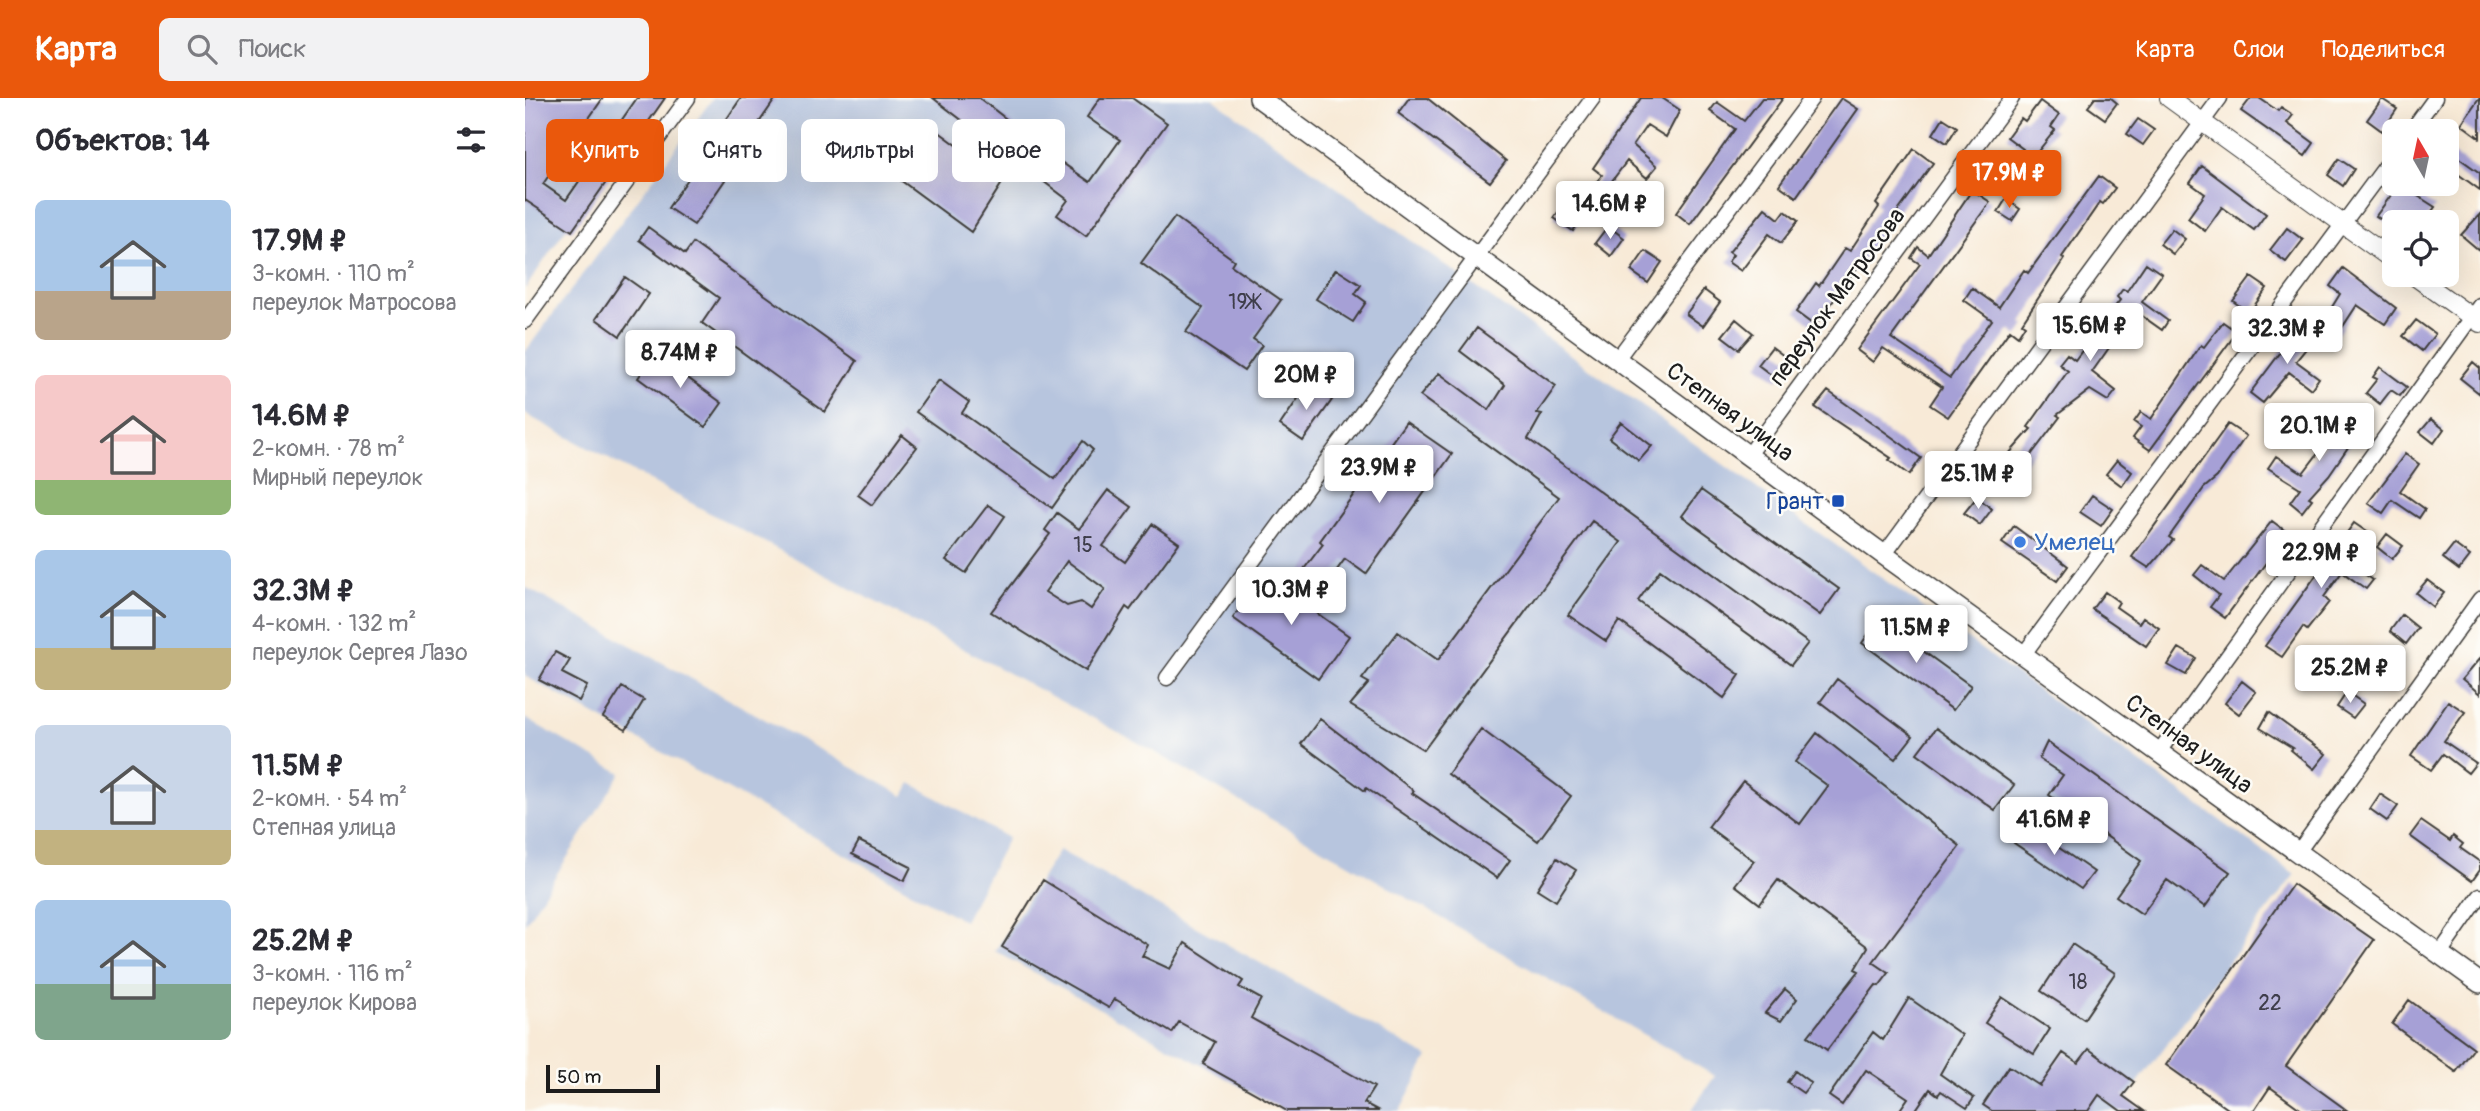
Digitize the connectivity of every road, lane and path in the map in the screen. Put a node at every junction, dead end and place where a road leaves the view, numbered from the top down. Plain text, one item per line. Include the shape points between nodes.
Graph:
1 (688, 98) edge
2 (1259, 98) edge
3 (1593, 98) edge
4 (1812, 98) edge
5 (2012, 98) edge
6 (2169, 98) edge
7 (2220, 98) edge
8 (2435, 98) edge
9 (2420, 119) edge
10 (2202, 122) junction
11 (2382, 171) edge
12 (2343, 224) junction
13 (2382, 252) edge
14 (1477, 257) junction
15 (2432, 287) edge
16 (2477, 315) edge
17 (525, 321) edge
18 (1617, 359) junction
19 (1748, 456) junction
20 (1884, 555) junction
21 (2480, 600) edge
22 (2023, 655) junction
23 (1167, 678) dead end
24 (2158, 752) junction
25 (2298, 852) junction
26 (2480, 896) edge
27 (2440, 953) junction
28 (2480, 983) edge

1 - 17 street
2 - 14 main road, Степная улица
3 - 14 street
4 - 18 street
5 - 19 street, переулок Матросова
6 - 10 street
7 - 10 street
8 - 9 street
10 - 12 street
10 - 20 street
11 - 12 street
12 - 13 street
12 - 22 street
14 - 18 main road, Степная улица
14 - 23 street
15 - 16 street
16 - 24 street
18 - 19 main road, Степная улица
19 - 20 main road, Степная улица
20 - 22 main road, Степная улица
21 - 25 street
22 - 24 main road, Степная улица
24 - 25 main road, Степная улица
25 - 27 main road, Степная улица
26 - 27 street
27 - 28 main road, Степная улица

